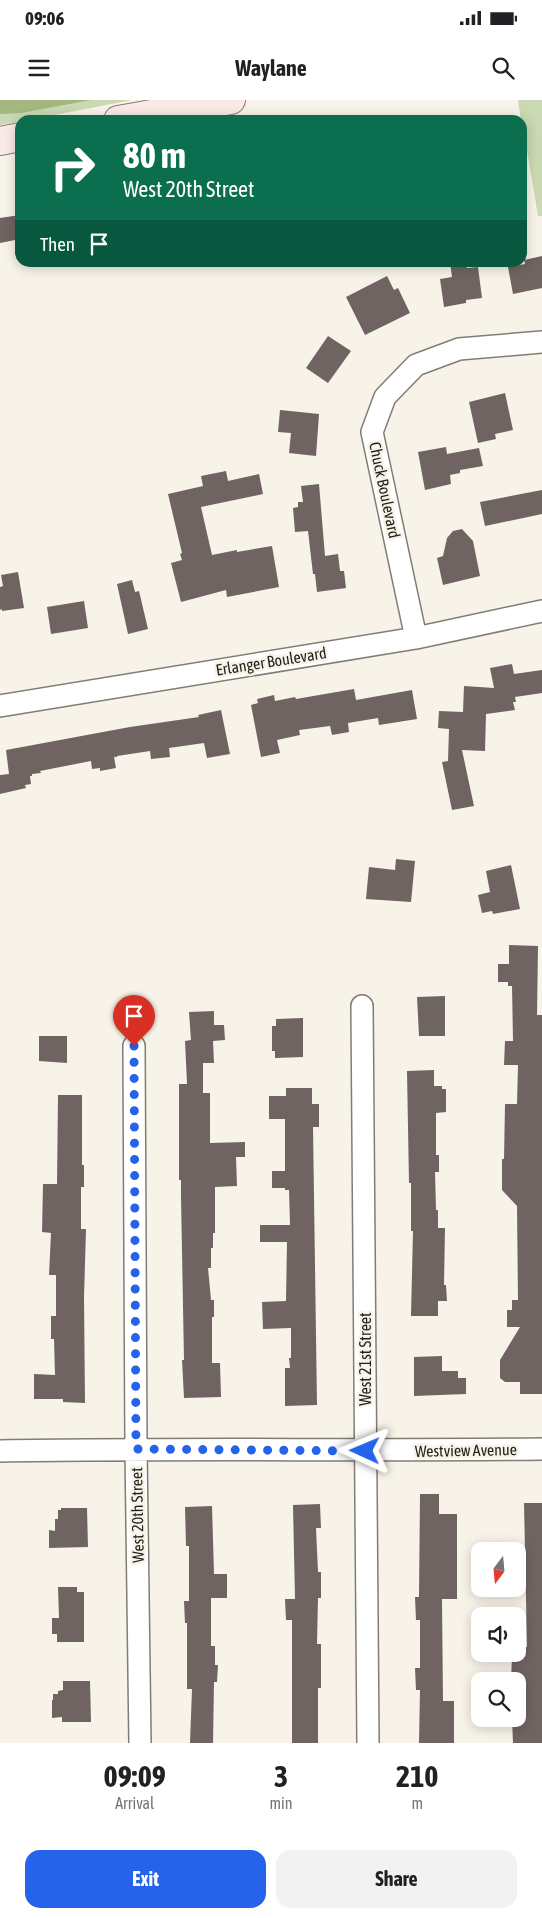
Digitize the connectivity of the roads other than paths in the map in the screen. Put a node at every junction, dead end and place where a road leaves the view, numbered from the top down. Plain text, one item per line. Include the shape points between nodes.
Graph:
1 (231, 100) edge
2 (146, 115) edge
3 (15, 138) edge
4 (0, 141) edge
5 (542, 342) edge
6 (542, 611) edge
7 (416, 638) junction
8 (0, 706) edge
9 (362, 1006) dead end
10 (134, 1046) dead end
11 (136, 1449) junction
12 (542, 1449) edge
13 (0, 1451) edge
14 (365, 1451) junction
15 (140, 1743) edge
16 (368, 1743) edge

1 - 2 street
3 - 4 street
5 - 7 street, Chuck Boulevard via 450,352 416,365 385,397 372,432
6 - 7 street, Erlanger Boulevard
7 - 8 street, Erlanger Boulevard
9 - 14 street, West 21st Street
10 - 11 street, West 20th Street
11 - 13 street, Westview Avenue
11 - 14 street, Westview Avenue
11 - 15 street, West 20th Street
12 - 14 street, Westview Avenue
14 - 16 street, West 21st Street

